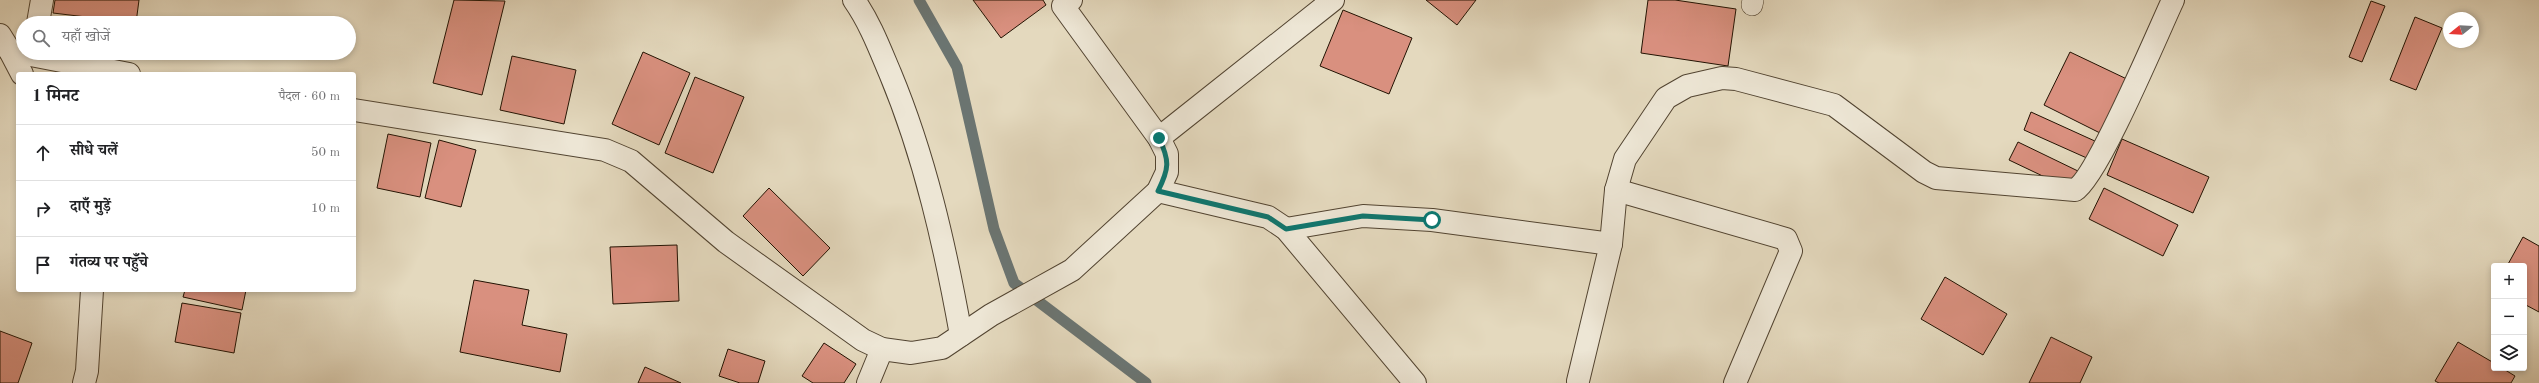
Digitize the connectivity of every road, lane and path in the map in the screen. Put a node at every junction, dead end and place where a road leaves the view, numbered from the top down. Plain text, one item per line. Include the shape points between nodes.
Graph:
1 (42, 0) edge
2 (854, 0) edge
3 (1333, 0) edge
4 (2173, 0) edge
5 (1065, 2) edge
6 (39, 16) edge
7 (5, 43) edge
8 (16, 47) edge
9 (62, 60) edge
10 (21, 72) edge
11 (119, 72) edge
12 (356, 110) edge
13 (1159, 138) junction
14 (1616, 190) junction
15 (1158, 191) junction
16 (1286, 229) junction
17 (1611, 244) junction
18 (92, 292) edge
19 (960, 335) junction
20 (882, 350) junction
21 (1580, 382) edge
22 (84, 383) edge
23 (868, 383) edge
24 (1414, 383) edge
25 (1736, 383) edge

1 - 6 street
2 - 19 street via 868,21 917,144 947,259
3 - 13 street
4 - 14 street via 2099,158 2084,184 2075,190 1936,178 1924,172 1834,105 1736,79 1722,78 1687,86 1666,98 1625,160
5 - 13 street
7 - 8 street
7 - 10 street
9 - 11 street
12 - 20 street via 605,150 621,156 726,242 863,340
13 - 15 street via 1167,154 1167,172
14 - 17 street
14 - 25 street via 1786,239 1789,243 1791,251
15 - 16 street via 1268,217
15 - 19 street via 1072,270
16 - 17 street via 1363,216 1432,220
16 - 24 street
17 - 21 street
18 - 22 street
19 - 20 street via 942,348 927,352
20 - 23 street

